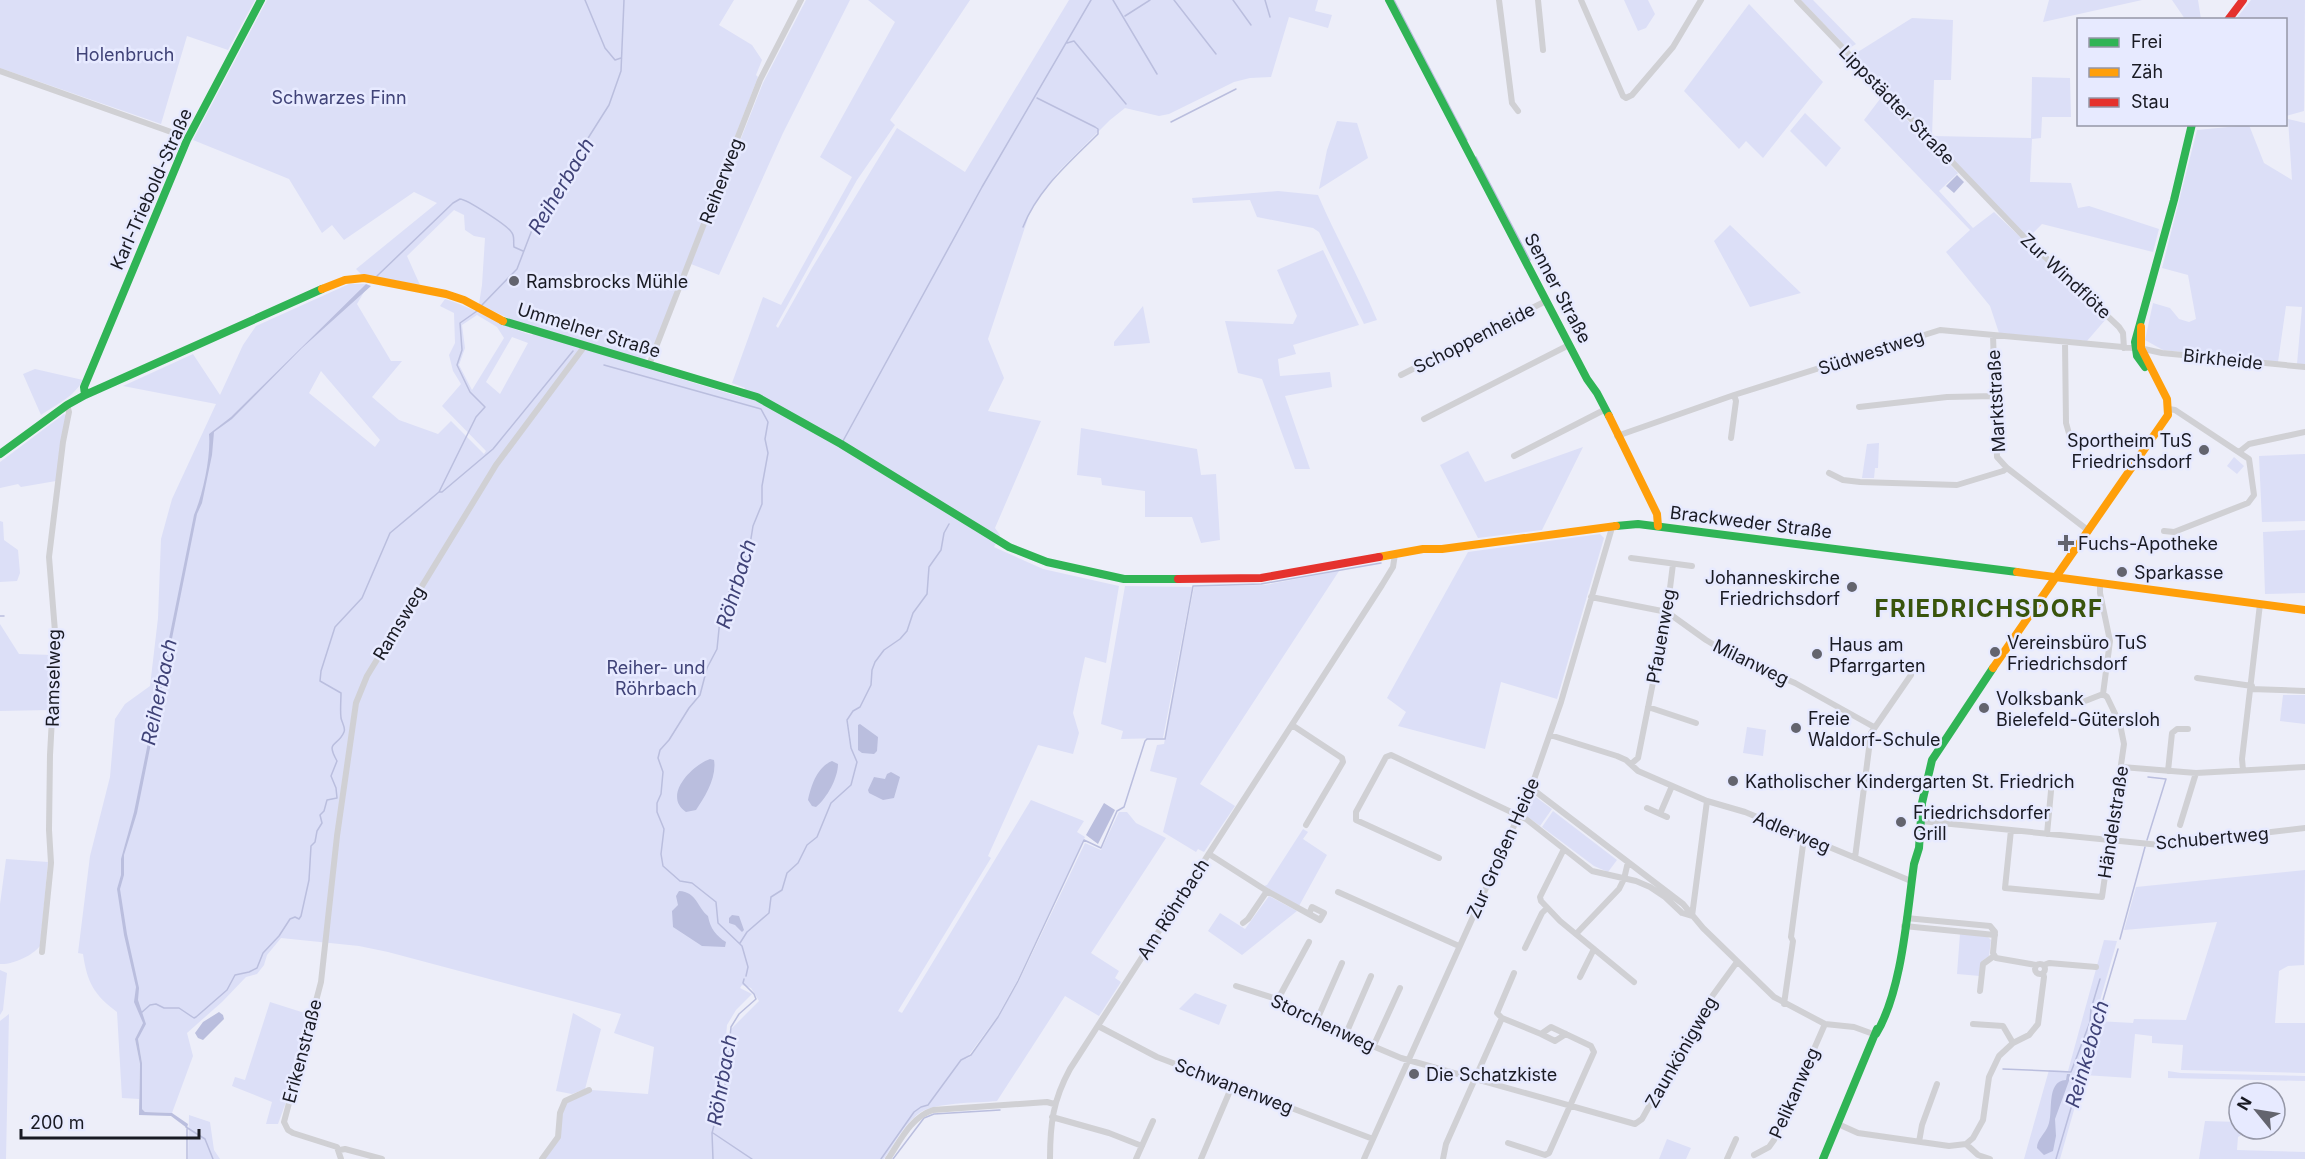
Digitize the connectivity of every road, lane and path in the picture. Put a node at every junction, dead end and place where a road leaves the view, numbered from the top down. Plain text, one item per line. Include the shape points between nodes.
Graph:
1 (261, 0) edge
2 (801, 0) edge
3 (1389, 0) edge
4 (1498, 0) edge
5 (1538, 0) edge
6 (1581, 0) edge
7 (1701, 0) edge
8 (1797, 0) edge
9 (2243, 0) edge
10 (2230, 18) edge
11 (1543, 50) dead end
12 (0, 71) edge
13 (1518, 111) dead end
14 (2192, 126) edge
15 (188, 138) junction
16 (1997, 210) joint
17 (1546, 301) junction
18 (1993, 335) junction
19 (2065, 342) junction
20 (1569, 345) junction
21 (584, 347) junction
22 (2124, 348) junction
23 (2138, 348) junction
24 (649, 365) junction
25 (2305, 367) edge
26 (1401, 375) dead end
27 (1734, 395) junction
28 (85, 396) junction
29 (1995, 396) junction
30 (67, 405) junction
31 (1859, 407) dead end
32 (1603, 409) junction
33 (2169, 409) junction
34 (1424, 419) dead end
35 (2305, 432) edge
36 (1617, 436) junction
37 (2070, 437) dead end
38 (1731, 438) dead end
39 (2239, 452) junction
40 (0, 454) edge
41 (1514, 456) dead end
42 (2007, 468) junction
43 (1829, 473) dead end
44 (1610, 526) junction
45 (1658, 526) junction
46 (2089, 531) junction
47 (2164, 531) dead end
48 (997, 540) joint
49 (1399, 554) junction
50 (1631, 558) dead end
51 (1673, 564) junction
52 (1692, 566) dead end
53 (2056, 578) junction
54 (2100, 583) junction
55 (1591, 597) junction
56 (2259, 603) junction
57 (2305, 610) edge
58 (1667, 612) junction
59 (1911, 675) dead end
60 (2197, 678) dead end
61 (2252, 687) junction
62 (2305, 691) edge
63 (2103, 694) junction
64 (2080, 703) dead end
65 (1648, 707) junction
66 (1696, 723) dead end
67 (1292, 724) junction
68 (1874, 727) junction
69 (2188, 729) dead end
70 (1550, 735) junction
71 (1631, 764) junction
72 (2122, 767) junction
73 (2305, 767) edge
74 (2243, 770) junction
75 (2168, 771) junction
76 (2196, 773) junction
77 (1672, 786) junction
78 (1531, 788) junction
79 (2051, 791) dead end
80 (1707, 801) junction
81 (1647, 808) dead end
82 (1660, 814) junction
83 (1518, 815) junction
84 (1667, 817) dead end
85 (1921, 821) junction
86 (1306, 825) dead end
87 (2180, 825) dead end
88 (2305, 828) edge
89 (2011, 830) junction
90 (2047, 834) junction
91 (1804, 837) junction
92 (2109, 840) junction
93 (1564, 849) junction
94 (1209, 854) junction
95 (1439, 858) dead end
96 (1855, 858) junction
97 (1628, 862) junction
98 (1624, 879) junction
99 (1911, 881) junction
100 (1267, 891) junction
101 (1338, 892) dead end
102 (1547, 908) junction
103 (1309, 914) dead end
104 (1692, 916) junction
105 (1905, 922) junction
106 (1243, 923) dead end
107 (1576, 934) junction
108 (326, 942) joint
109 (1309, 942) dead end
110 (1460, 946) junction
111 (1525, 948) dead end
112 (1594, 949) junction
113 (42, 952) dead end
114 (1994, 956) junction
115 (1737, 962) junction
116 (1342, 963) dead end
117 (2036, 965) junction
118 (2044, 965) junction
119 (2096, 967) dead end
120 (1514, 973) dead end
121 (2043, 973) junction
122 (1371, 976) dead end
123 (1581, 977) dead end
124 (1634, 982) dead end
125 (1236, 986) dead end
126 (1400, 988) dead end
127 (1980, 991) dead end
128 (1278, 999) junction
129 (1784, 1004) junction
130 (1502, 1017) junction
131 (1317, 1022) junction
132 (1825, 1024) junction
133 (1973, 1024) dead end
134 (1098, 1026) junction
135 (1541, 1034) junction
136 (1566, 1034) junction
137 (1876, 1034) junction
138 (1345, 1036) junction
139 (2013, 1043) junction
140 (1373, 1047) junction
141 (1409, 1060) junction
142 (1474, 1079) junction
143 (1937, 1084) dead end
144 (1232, 1086) junction
145 (589, 1090) dead end
146 (1054, 1104) junction
147 (1570, 1106) junction
148 (1052, 1117) junction
149 (1153, 1120) dead end
150 (1838, 1124) junction
151 (1373, 1139) junction
152 (1736, 1139) dead end
153 (1919, 1142) junction
154 (1508, 1143) dead end
155 (1966, 1144) junction
156 (1142, 1146) junction
157 (340, 1150) junction
158 (1754, 1155) dead end
159 (341, 1159) edge
160 (382, 1159) edge
161 (542, 1159) edge
162 (888, 1159) edge
163 (1050, 1159) edge
164 (1136, 1159) edge
165 (1200, 1159) edge
166 (1364, 1159) edge
167 (1443, 1159) edge
168 (1726, 1159) edge
169 (1823, 1159) edge
170 (1990, 1159) edge

1 - 15 main road, Karl-Triebold-Straße
2 - 24 street, Reiherweg via 760,80
3 - 17 main road, Senner Straße
4 - 13 street via 1512,102
5 - 11 street
6 - 7 street via 1623,96 1628,98 1673,47
8 - 16 street, Lippstädter Straße
9 - 10 main road
12 - 15 street
14 - 23 main road
15 - 28 main road, Karl-Triebold-Straße via 84,387
16 - 22 street, Zur Windflöte via 2119,327
17 - 20 main road, Senner Straße
17 - 26 street, Schoppenheide
18 - 19 street, Südwestweg
18 - 27 street, Südwestweg via 1940,330
18 - 29 street, Marktstraße
19 - 22 street, Südwestweg
19 - 37 street via 2066,423
20 - 32 main road, Senner Straße
20 - 34 street
21 - 24 main road, Ummelner Straße
21 - 28 main road, Ummelner Straße via 510,325 446,294 364,278 328,286
21 - 108 street, Ramsweg via 496,465 360,690 337,836
22 - 23 street, Südwestweg
23 - 25 street, Birkheide
23 - 33 main road via 2165,394
24 - 48 main road, Ummelner Straße via 775,405
27 - 36 street, Südwestweg
27 - 38 street
28 - 30 main road, Ummelner Straße
29 - 31 street
29 - 42 street, Marktstraße via 1997,457
30 - 40 main road, Ummelner Straße
30 - 113 street, Ramselweg via 49,557 56,644 50,766 51,863
32 - 36 main road, Senner Straße
32 - 41 street
33 - 39 street
33 - 46 main road via 2163,424
35 - 39 street via 2249,444
36 - 45 main road, Senner Straße via 1657,514
39 - 47 street via 2251,464 2252,499 2174,531
42 - 43 street via 1957,485 1843,480
42 - 46 street, Marktstraße
44 - 45 main road, Brackweder Straße
44 - 49 main road, Brackweder Straße via 1422,554
44 - 55 street, Zur Großen Heide
45 - 53 main road, Brackweder Straße
46 - 53 main road
48 - 49 main road, Brackweder Straße via 1057,565 1143,579 1261,578
49 - 67 street, Am Röhrbach
50 - 51 street, Pfauenweg
51 - 52 street, Pfauenweg
51 - 58 street, Pfauenweg
53 - 54 main road, Brackweder Straße
53 - 85 main road via 1935,753
54 - 56 main road, Brackweder Straße
54 - 63 street via 2110,641
55 - 58 street, Milanweg
55 - 70 street, Zur Großen Heide
56 - 57 main road, Brackweder Straße
56 - 61 street
58 - 65 street, Pfauenweg
58 - 68 street, Milanweg via 1736,658 1795,683
59 - 68 street
60 - 61 street
61 - 62 street
61 - 74 street
63 - 64 street
63 - 72 street, Händelstraße via 2124,737
65 - 66 street, Pfauenweg
65 - 71 street, Pfauenweg via 1638,758
67 - 86 street via 1343,762
67 - 94 street, Am Röhrbach
68 - 96 street
69 - 75 street via 2172,733
70 - 71 street, Adlerweg
70 - 78 street, Zur Großen Heide
71 - 77 street, Adlerweg
72 - 75 street
72 - 92 street, Händelstraße
73 - 74 street
74 - 76 street
75 - 76 street
76 - 87 street
77 - 80 street, Adlerweg
77 - 82 street
78 - 83 street, Zur Großen Heide
78 - 97 street
79 - 90 street
80 - 91 street, Adlerweg via 1746,812
80 - 104 street
81 - 82 street
82 - 84 street
83 - 93 street
83 - 95 street via 1391,755 1386,757 1356,812 1356,820
83 - 110 street, Zur Großen Heide
85 - 89 street, Schubertweg
85 - 99 main road
88 - 92 street, Schubertweg via 2160,845
89 - 90 street, Schubertweg
89 - 92 street, Händelstraße via 2005,888 2072,895 2102,897
90 - 92 street, Schubertweg
91 - 96 street, Adlerweg
91 - 129 street
93 - 98 street via 1592,871
93 - 102 street via 1540,897
94 - 100 street
94 - 134 street, Am Röhrbach
96 - 99 street, Adlerweg
97 - 98 street
97 - 104 street via 1683,904
98 - 104 street via 1658,891 1682,913
98 - 107 street
99 - 105 main road
100 - 103 street
100 - 106 street
101 - 110 street
102 - 107 street
102 - 111 street
104 - 115 street
105 - 114 street via 1990,926 1995,935
105 - 137 main road via 1894,989
107 - 112 street
108 - 157 street, Erikenstraße via 317,999 284,1122 293,1133
109 - 128 street
110 - 141 street, Zur Großen Heide
112 - 123 street
112 - 124 street
114 - 117 street
114 - 127 street via 1983,964
115 - 129 street
115 - 147 street, Zaunkönigweg via 1713,995 1638,1123
116 - 131 street
117 - 118 street
117 - 121 street via 2036,972
118 - 119 street
118 - 121 street
120 - 130 street via 1497,1011
121 - 139 street via 2038,1024 2029,1035
122 - 138 street
125 - 128 street, Storchenweg
126 - 140 street
128 - 131 street, Storchenweg
129 - 132 street
130 - 135 street
130 - 142 street
131 - 138 street, Storchenweg
132 - 137 street
132 - 158 street, Pelikanweg via 1774,1140
133 - 139 street via 2003,1026
134 - 144 street, Schwanenweg via 1150,1054
134 - 146 street, Am Röhrbach via 1070,1069
135 - 136 street via 1551,1028
135 - 136 street via 1555,1041
136 - 147 street via 1594,1049
137 - 150 main road
138 - 140 street, Storchenweg
139 - 155 street via 2003,1051 1993,1069 1983,1120
140 - 141 street, Storchenweg
141 - 142 street, Zaunkönigweg
141 - 151 street, Zur Großen Heide
142 - 147 street, Zaunkönigweg
142 - 167 street
143 - 153 street
144 - 151 street, Schwanenweg
144 - 165 street
145 - 161 street via 565,1101 558,1137
146 - 148 street, Am Röhrbach
146 - 162 street via 1047,1101 933,1110 921,1114
147 - 154 street via 1549,1154
148 - 156 street
148 - 163 street, Am Röhrbach
149 - 156 street
150 - 153 street via 1858,1133
150 - 169 main road
151 - 166 street, Zur Großen Heide
152 - 168 street
153 - 155 street via 1952,1147
155 - 170 street
156 - 164 street
157 - 159 street
157 - 160 street

